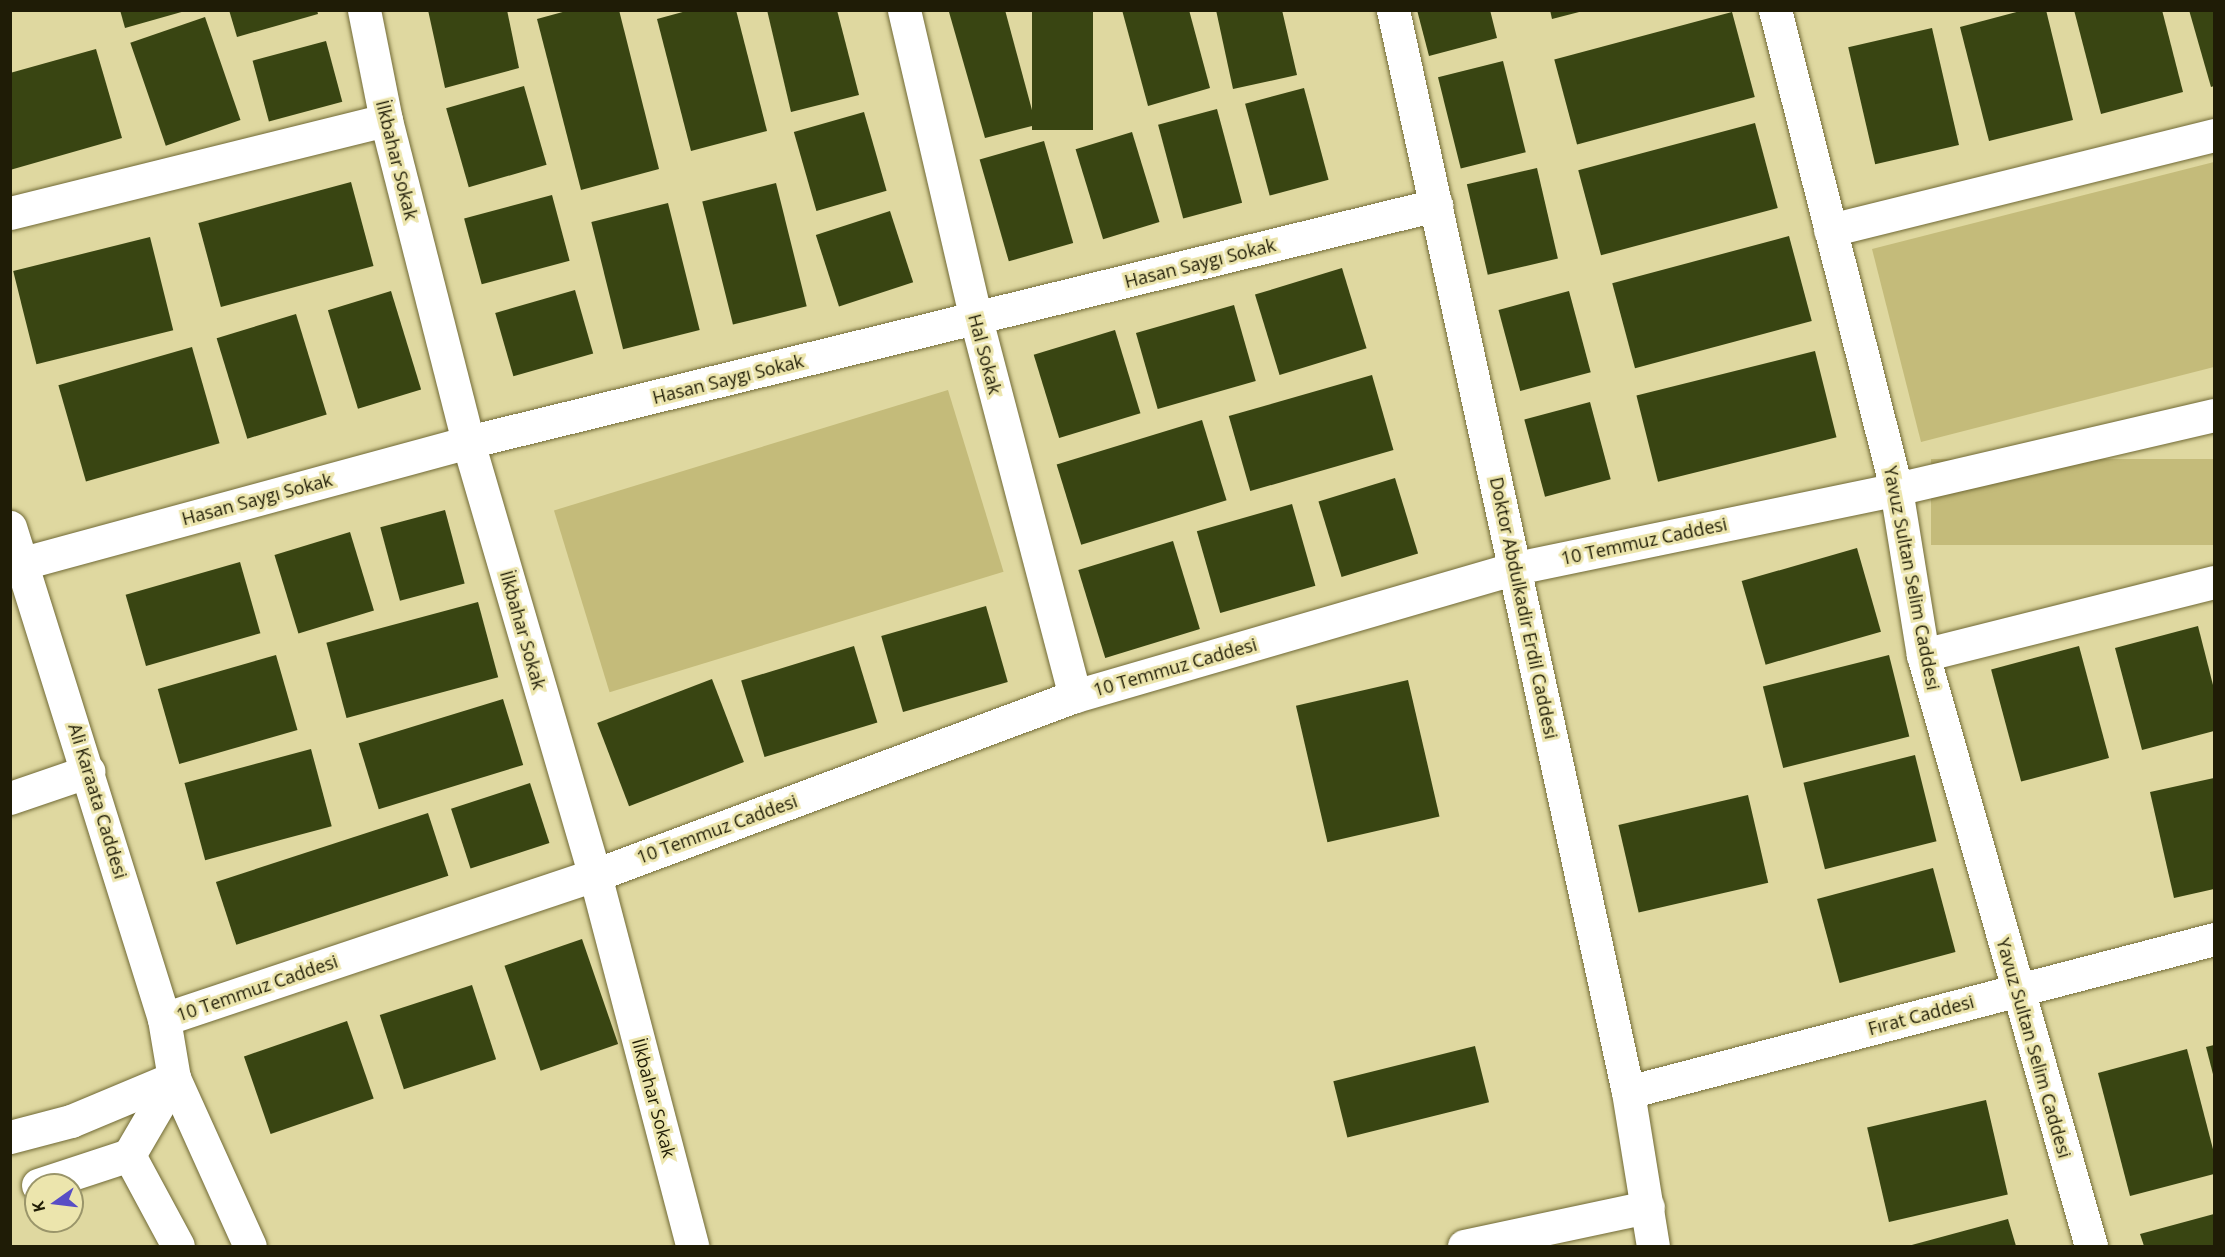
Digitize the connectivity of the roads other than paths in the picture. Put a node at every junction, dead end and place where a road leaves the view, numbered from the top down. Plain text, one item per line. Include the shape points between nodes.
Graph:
1 (364, 10) edge
2 (904, 10) edge
3 (1393, 10) edge
4 (1775, 10) edge
5 (387, 120) junction
6 (2214, 135) edge
7 (1436, 205) junction
8 (10, 213) edge
9 (1830, 230) junction
10 (976, 319) junction
11 (2214, 415) edge
12 (468, 442) junction
13 (1896, 489) junction
14 (10, 527) edge
15 (23, 563) junction
16 (1516, 568) junction
17 (2214, 582) edge
18 (1923, 655) junction
19 (1075, 696) junction
20 (89, 771) junction
21 (10, 798) edge
22 (595, 874) junction
23 (2214, 939) edge
24 (2016, 989) junction
25 (164, 1019) junction
26 (174, 1078) junction
27 (1628, 1092) junction
28 (10, 1137) edge
29 (129, 1155) junction
30 (74, 1173) edge
31 (1648, 1208) junction
32 (178, 1246) edge
33 (250, 1246) edge
34 (692, 1246) edge
35 (1464, 1246) edge
36 (1655, 1246) edge
37 (2091, 1246) edge

1 - 5 street, İlkbahar Sokak
2 - 10 street, Hal Sokak
3 - 7 street, Doktor Abdulkadir Erdil Caddesi
4 - 9 street, Yavuz Sultan Selim Caddesi
5 - 8 street
5 - 12 street, İlkbahar Sokak
6 - 9 street
7 - 10 street, Hasan Saygı Sokak
7 - 16 street, Doktor Abdulkadir Erdil Caddesi
9 - 13 street, Yavuz Sultan Selim Caddesi
10 - 12 street, Hasan Saygı Sokak
10 - 19 street, Hal Sokak
11 - 13 street, 10 Temmuz Caddesi
12 - 15 street, Hasan Saygı Sokak
12 - 22 street, İlkbahar Sokak
13 - 16 street, 10 Temmuz Caddesi
13 - 18 street, Yavuz Sultan Selim Caddesi
14 - 15 street, Ali Karaata Caddesi
15 - 20 street, Ali Karaata Caddesi
16 - 19 street, 10 Temmuz Caddesi
16 - 27 street, Doktor Abdulkadir Erdil Caddesi
17 - 18 street
18 - 24 street, Yavuz Sultan Selim Caddesi
19 - 22 street, 10 Temmuz Caddesi
20 - 21 street
20 - 25 street, Ali Karaata Caddesi
22 - 25 street, 10 Temmuz Caddesi
22 - 34 street, İlkbahar Sokak
23 - 24 street, Fırat Caddesi
24 - 27 street, Fırat Caddesi
24 - 37 street, Yavuz Sultan Selim Caddesi
25 - 26 street, Ali Karaata Caddesi
26 - 28 street via 71,1120
26 - 29 street
26 - 33 street, Ali Karaata Caddesi
27 - 31 street, Doktor Abdulkadir Erdil Caddesi
29 - 30 street
29 - 32 street
31 - 35 street
31 - 36 street, Doktor Abdulkadir Erdil Caddesi

